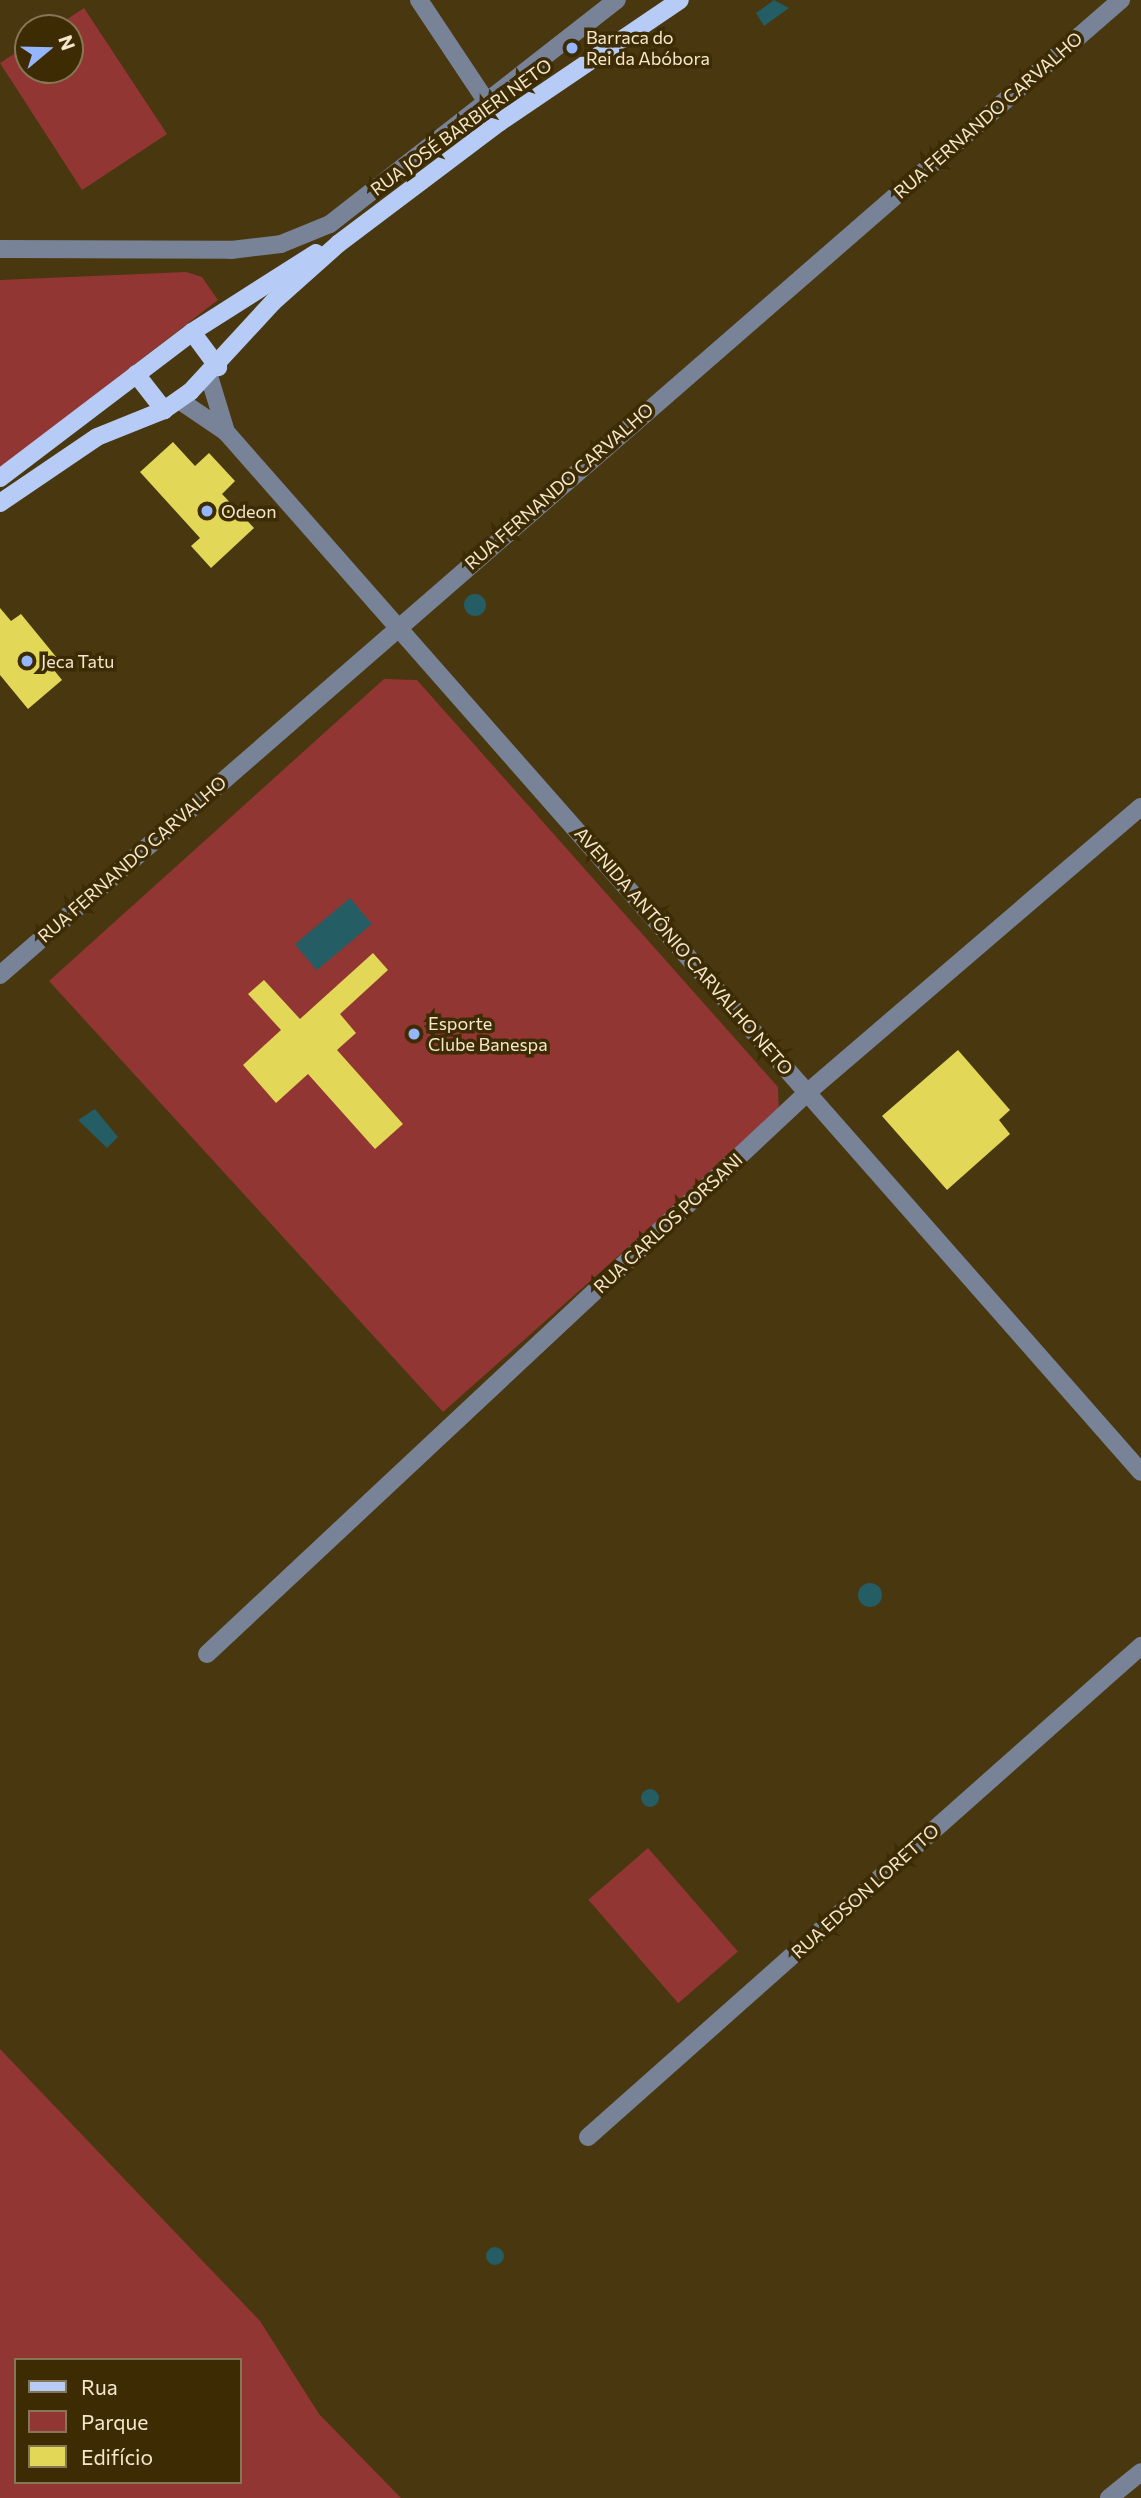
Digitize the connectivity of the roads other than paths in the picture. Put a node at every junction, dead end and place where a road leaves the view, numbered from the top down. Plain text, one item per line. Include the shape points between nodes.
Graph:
1 (419, 0) edge
2 (617, 0) edge
3 (680, 0) edge
4 (1121, 0) edge
5 (484, 101) junction
6 (500, 122) junction
7 (338, 244) junction
8 (0, 249) edge
9 (192, 332) junction
10 (214, 371) junction
11 (136, 374) junction
12 (172, 405) junction
13 (226, 432) junction
14 (0, 478) edge
15 (0, 503) edge
16 (399, 625) junction
17 (1141, 807) edge
18 (0, 975) edge
19 (808, 1092) junction
20 (1141, 1472) edge
21 (1141, 1646) edge
22 (207, 1654) dead end
23 (588, 2137) dead end
24 (1141, 2472) edge
25 (1109, 2498) edge

1 - 5 street
2 - 5 street
3 - 6 main road, RUA JOSÉ BARBIERI NETO
4 - 16 street, RUA FERNANDO CARVALHO
5 - 6 street
5 - 8 street via 395,179 330,224 281,244 231,250
6 - 7 main road, RUA JOSÉ BARBIERI NETO
7 - 9 main road, RUA JOSÉ BARBIERI NETO
7 - 10 main road, RUA JOSÉ BARBIERI NETO via 273,302
9 - 10 main road
9 - 11 main road, RUA JOSÉ BARBIERI NETO
10 - 12 main road, RUA JOSÉ BARBIERI NETO
10 - 13 street
11 - 12 main road
11 - 14 main road
12 - 13 street
12 - 15 main road via 97,436
13 - 16 street, AVENIDA ANTÔNIO CARVALHO NETO
16 - 18 street, RUA FERNANDO CARVALHO
16 - 19 street, AVENIDA ANTÔNIO CARVALHO NETO
17 - 19 street, RUA CARLOS PORSANI
19 - 20 street, AVENIDA ANTÔNIO CARVALHO NETO
19 - 22 street, RUA CARLOS PORSANI
21 - 23 street, RUA EDSON LORETTO
24 - 25 street

